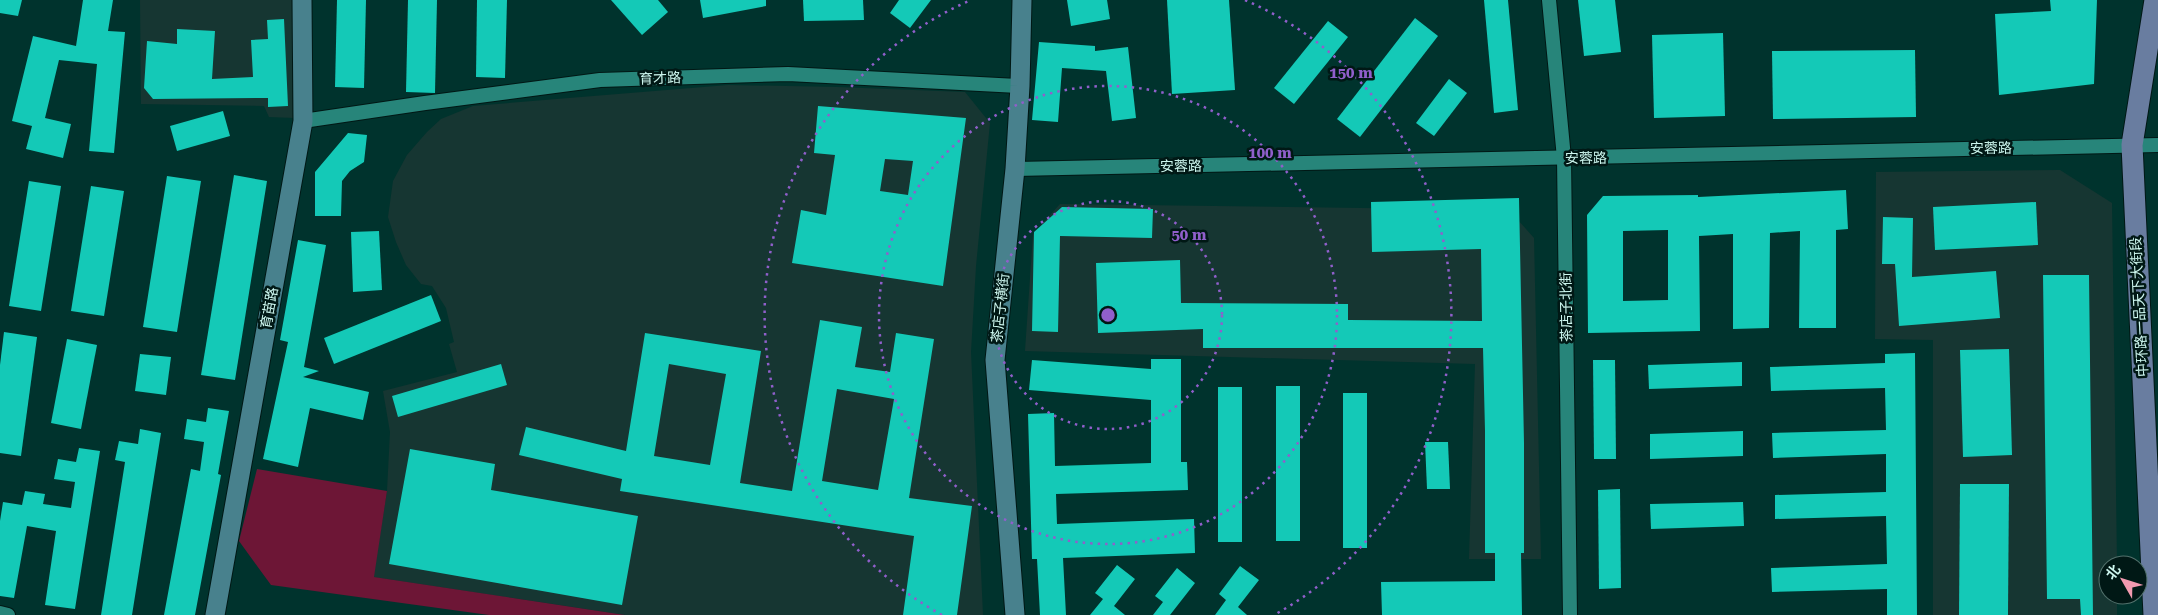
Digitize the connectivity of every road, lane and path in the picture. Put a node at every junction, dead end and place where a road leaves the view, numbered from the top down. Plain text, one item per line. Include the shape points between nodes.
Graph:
1 (302, 0) edge
2 (1022, 0) edge
3 (1549, 0) edge
4 (2155, 0) edge
5 (1020, 86) junction
6 (302, 121) junction
7 (2132, 145) junction
8 (2158, 145) edge
9 (1564, 158) junction
10 (1015, 169) junction
11 (0, 613) edge
12 (8, 615) edge
13 (215, 615) edge
14 (1015, 615) edge
15 (1570, 615) edge
16 (2154, 615) edge

1 - 6 street, 育苗路
2 - 5 street, 茶店子横街
3 - 9 street, 茶店子北街
4 - 7 main road, 中环路一品天下大街段
5 - 6 street, 育才路 via 788,74 600,80
5 - 10 street, 茶店子横街
6 - 13 street, 育苗路
7 - 8 street, 安蓉路
7 - 9 street, 安蓉路
7 - 16 main road, 中环路一品天下大街段
9 - 10 street, 安蓉路
9 - 15 street, 茶店子北街
10 - 14 street, 茶店子横街 via 995,360
11 - 12 street

